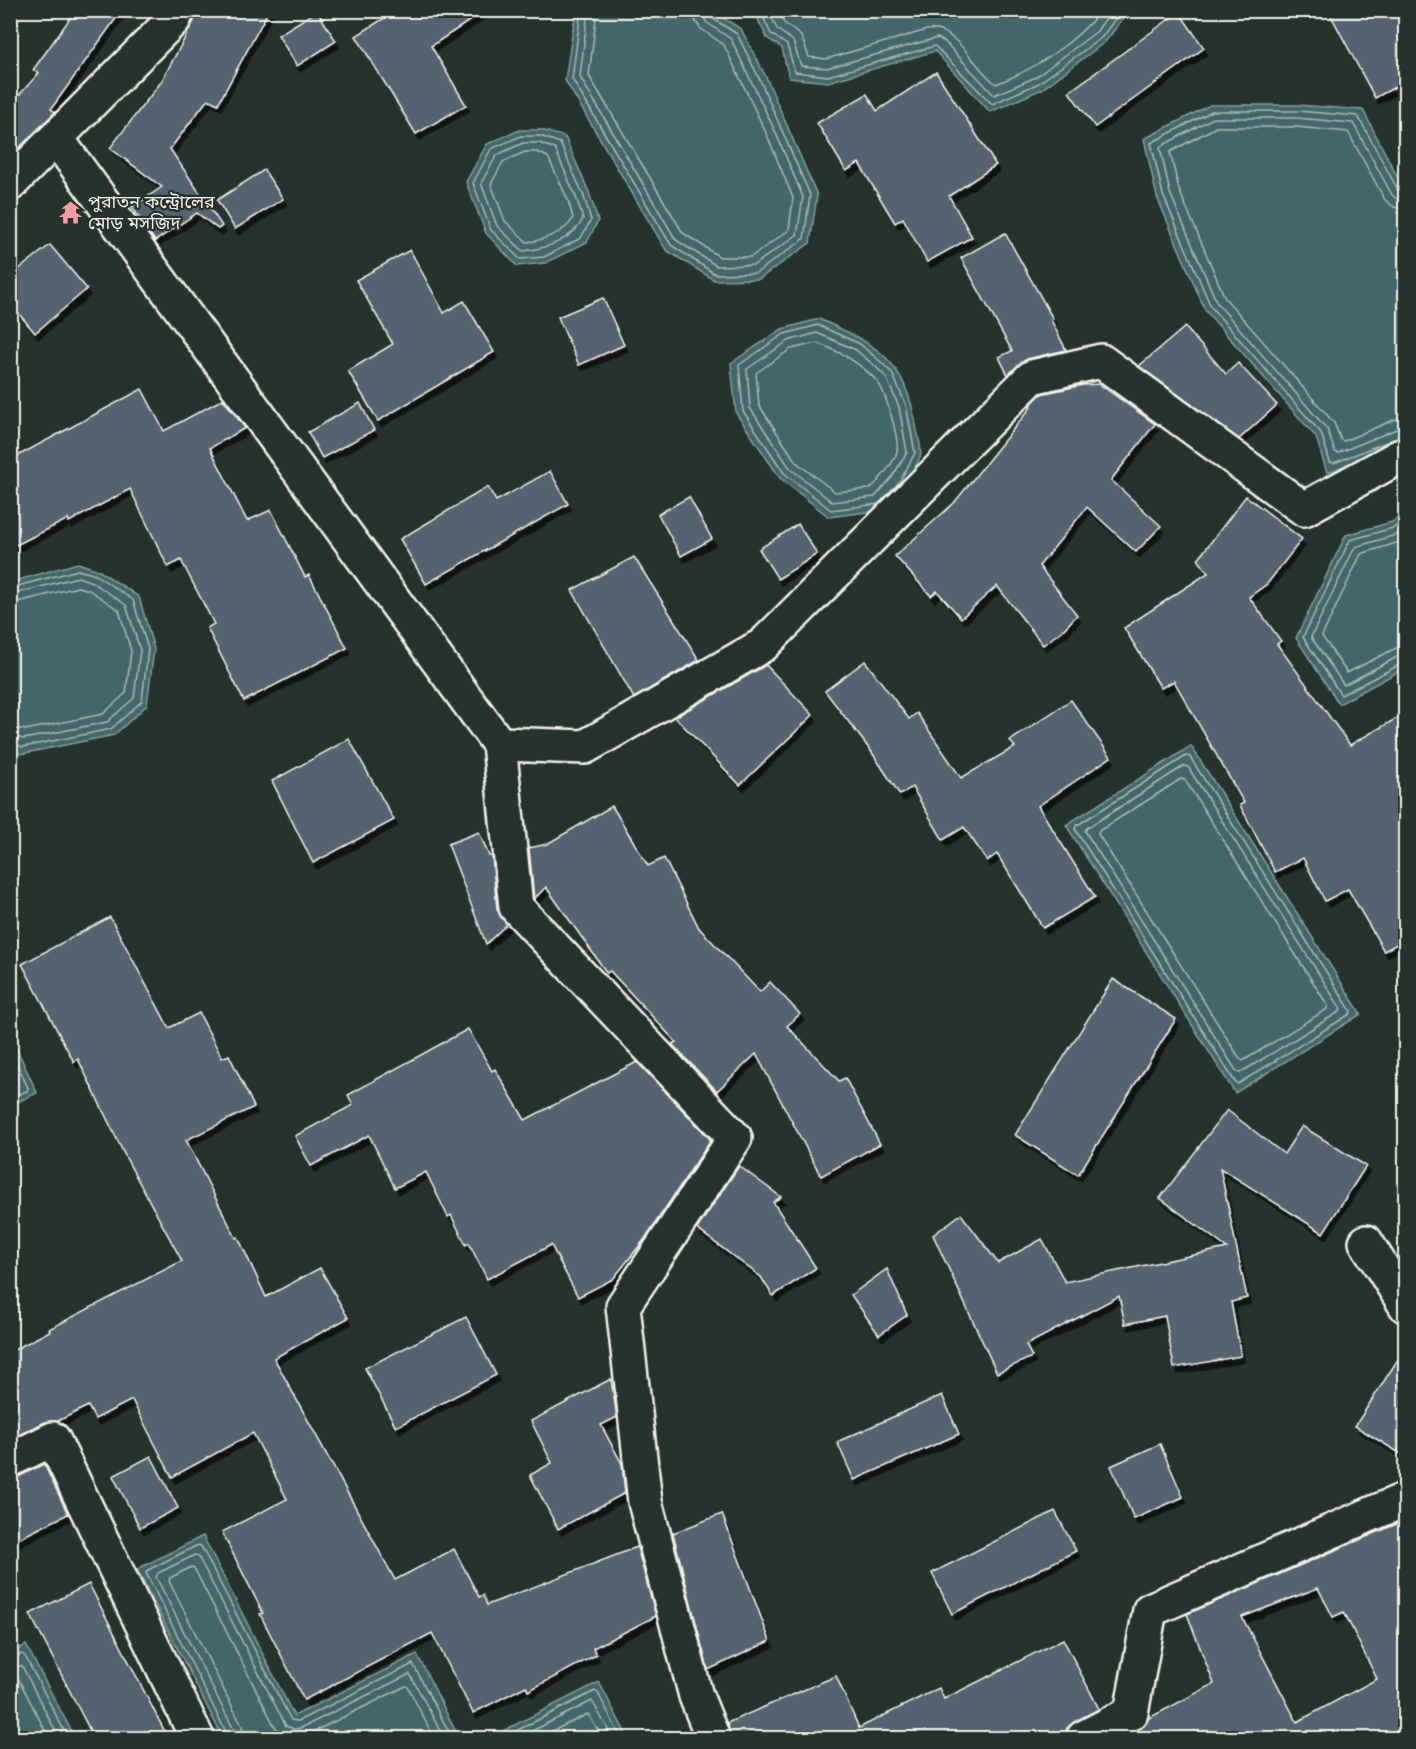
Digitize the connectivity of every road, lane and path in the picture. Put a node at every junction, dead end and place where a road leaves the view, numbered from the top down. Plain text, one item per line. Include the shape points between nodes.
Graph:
1 (178, 10) edge
2 (56, 138) junction
3 (10, 184) edge
4 (1406, 453) edge
5 (499, 744) junction
6 (1366, 1242) dead end
7 (1406, 1306) edge
8 (10, 1460) edge
9 (1406, 1498) edge
10 (197, 1738) edge
11 (713, 1738) edge
12 (1083, 1738) edge

1 - 2 street via 174,19
2 - 3 street
2 - 5 street
4 - 5 street via 1304,509 1101,361 1032,377 763,645 585,747
5 - 11 street via 516,907 735,1138 624,1306 645,1502 696,1696
6 - 7 street
8 - 10 street via 53,1439
9 - 12 street via 1150,1610 1131,1713

